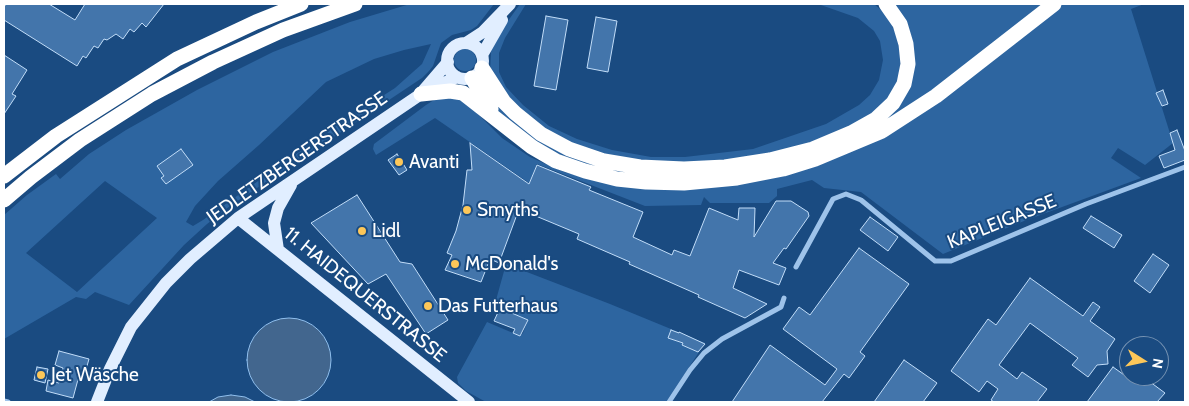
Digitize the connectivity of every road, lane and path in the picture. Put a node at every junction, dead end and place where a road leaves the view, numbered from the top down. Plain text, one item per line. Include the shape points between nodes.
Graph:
1 (301, 4) edge
2 (354, 4) edge
3 (886, 4) edge
4 (1054, 4) edge
5 (466, 43) junction
6 (448, 62) junction
7 (473, 70) junction
8 (421, 94) junction
9 (503, 124) junction
10 (1185, 167) edge
11 (4, 176) edge
12 (294, 180) junction
13 (4, 200) edge
14 (238, 218) junction
15 (278, 250) junction
16 (796, 267) dead end
17 (784, 298) dead end
18 (4, 401) edge
19 (8, 402) edge
20 (97, 402) edge
21 (469, 402) edge
22 (669, 402) edge

1 - 11 highway via 177,60 56,136
2 - 13 highway via 274,34 152,94 80,140
3 - 7 highway via 900,24 908,64 904,84 893,103 876,119 851,133 813,149 770,160 684,169 604,161 569,149 541,134 514,113
4 - 9 highway via 936,96 882,130 815,160 756,175 684,183 608,177 556,160 532,147
5 - 6 main road, JEDLETZBERGERSTRASSE via 455,47 448,56
5 - 7 main road via 476,46
5 - 7 main road via 483,32 510,4
6 - 7 main road via 450,71
6 - 8 main road, JEDLETZBERGERSTRASSE
7 - 8 main road, JEDLETZBERGERSTRASSE
7 - 9 highway via 491,109
8 - 9 highway via 450,90 463,94
8 - 12 main road, JEDLETZBERGERSTRASSE
10 - 16 street, KAPLEIGASSE via 1086,204 951,261 935,260 861,200 846,194 833,199
12 - 14 main road, JEDLETZBERGERSTRASSE
12 - 15 main road via 278,208 274,224
14 - 15 main road, 11. HAIDEQUERSTRASSE
14 - 20 main road, JEDLETZBERGERSTRASSE via 166,283 131,327
15 - 21 main road, 11. HAIDEQUERSTRASSE
17 - 22 street via 781,307 722,339 704,353
18 - 19 street

